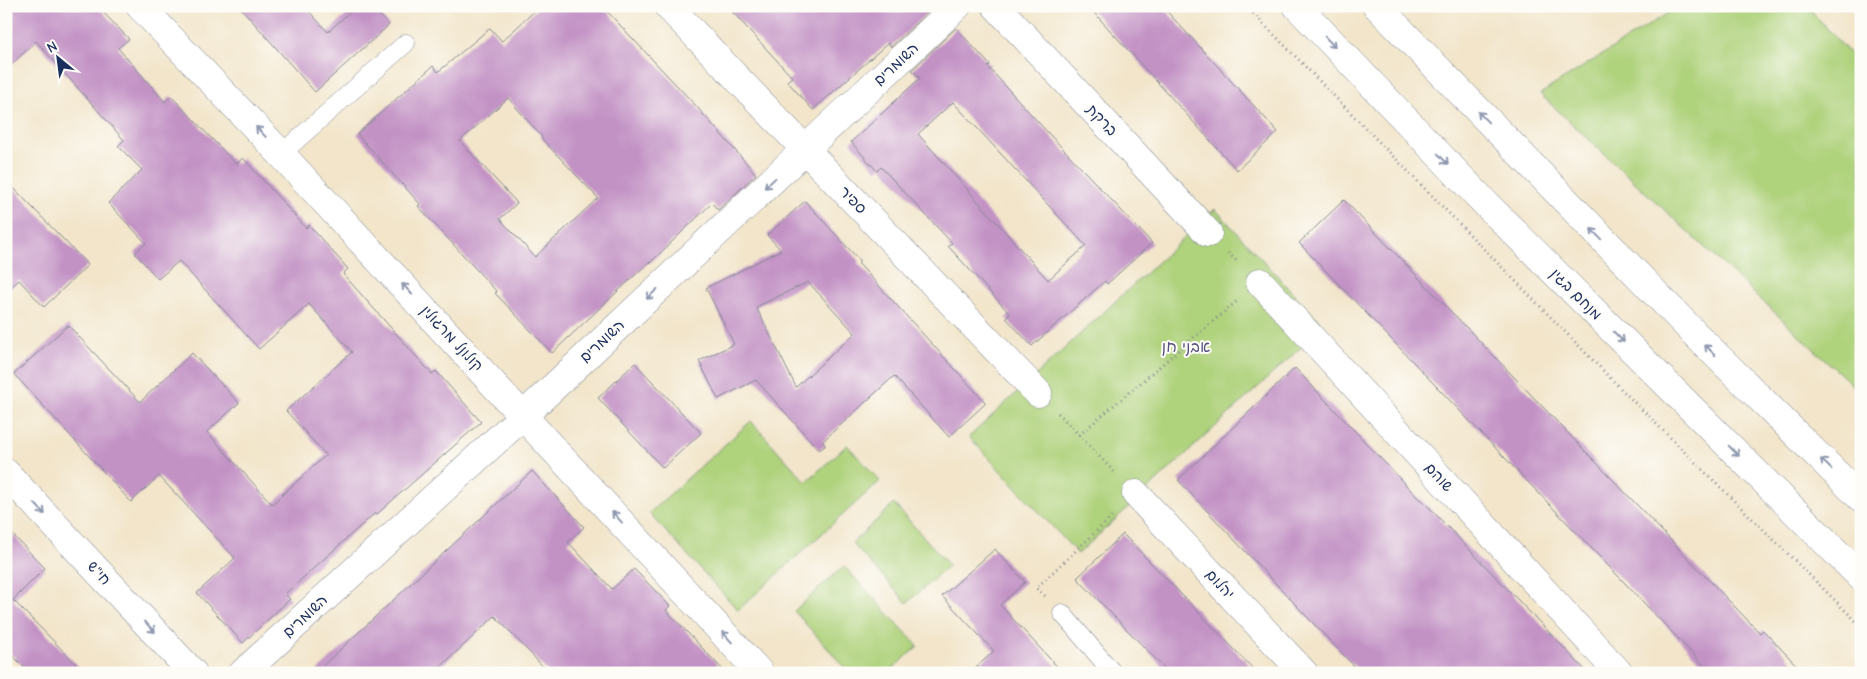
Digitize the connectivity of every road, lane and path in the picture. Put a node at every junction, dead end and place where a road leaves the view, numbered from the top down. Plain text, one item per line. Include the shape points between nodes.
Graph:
1 (140, 6) edge
2 (668, 6) edge
3 (957, 6) edge
4 (996, 6) edge
5 (1246, 6) edge
6 (1297, 6) edge
7 (1377, 6) edge
8 (406, 42) dead end
9 (806, 150) junction
10 (281, 154) junction
11 (1208, 233) joint
12 (1260, 282) junction
13 (1038, 393) joint
14 (524, 415) junction
15 (1079, 435) junction
16 (6, 473) edge
17 (1136, 494) junction
18 (1861, 498) edge
19 (1861, 577) edge
20 (1062, 613) joint
21 (1861, 626) edge
22 (193, 673) edge
23 (243, 673) edge
24 (760, 673) edge
25 (1113, 673) edge
26 (1304, 673) edge
27 (1619, 673) edge

10 -> 1 street, קולונל מרגולין
2 - 9 street, ספיר
3 - 9 street, השומרים
4 - 11 street, ברקת
5 - 21 path via 1625,393
6 -> 19 street, מנחם בגין via 1487,205
18 -> 7 street via 1696,335
8 - 10 lane
9 - 13 street, ספיר
9 -> 14 street, השומרים
14 -> 10 street, קולונל מרגולין
11 - 12 path
12 - 15 path
12 - 27 street, שוהם
13 - 15 path
14 - 23 street, השומרים
24 -> 14 street, קולונל מרגולין
15 - 17 path
16 -> 22 street, חי"ש
17 - 20 path via 1036,588
17 - 26 street, יהלום
20 - 25 lane

